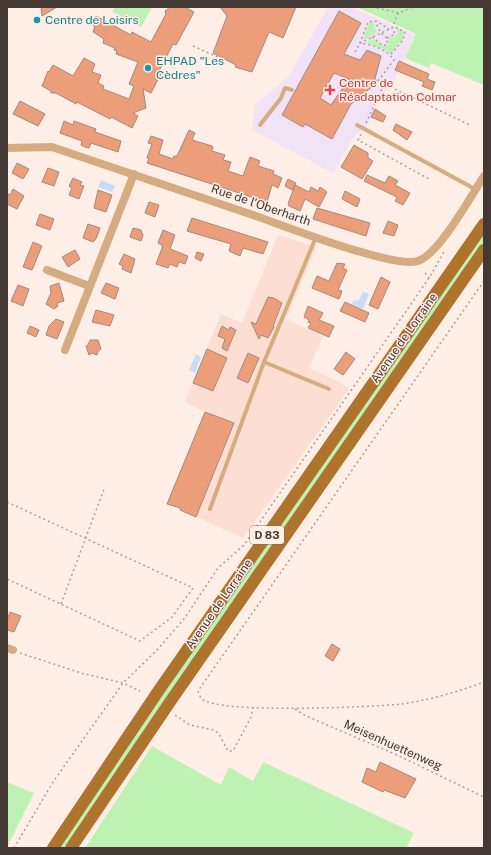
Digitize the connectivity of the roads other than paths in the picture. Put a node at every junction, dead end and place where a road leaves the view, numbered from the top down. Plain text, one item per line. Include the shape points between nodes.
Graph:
1 (292, 90) dead end
2 (260, 125) dead end
3 (357, 125) dead end
4 (7, 148) edge
5 (134, 174) junction
6 (484, 176) edge
7 (475, 189) junction
8 (484, 224) edge
9 (316, 237) junction
10 (484, 250) edge
11 (47, 270) dead end
12 (89, 286) junction
13 (65, 350) dead end
14 (264, 362) junction
15 (329, 389) dead end
16 (210, 509) dead end
17 (53, 848) edge
18 (71, 848) edge

1 - 2 lane via 285,88 281,98
3 - 7 lane
4 - 5 street, Rue de l'Oberharth via 52,146
5 - 9 street, Rue de l'Oberharth
5 - 12 street
6 - 7 street, Rue de l'Oberharth
7 - 9 street, Rue de l'Oberharth via 435,250 418,261 408,263 395,260
8 - 17 main road, Avenue de Lorraine / D 83 via 159,690
9 - 14 lane
10 - 18 main road, Avenue de Lorraine / D 83
11 - 12 street
12 - 13 street
14 - 15 lane
14 - 16 lane

